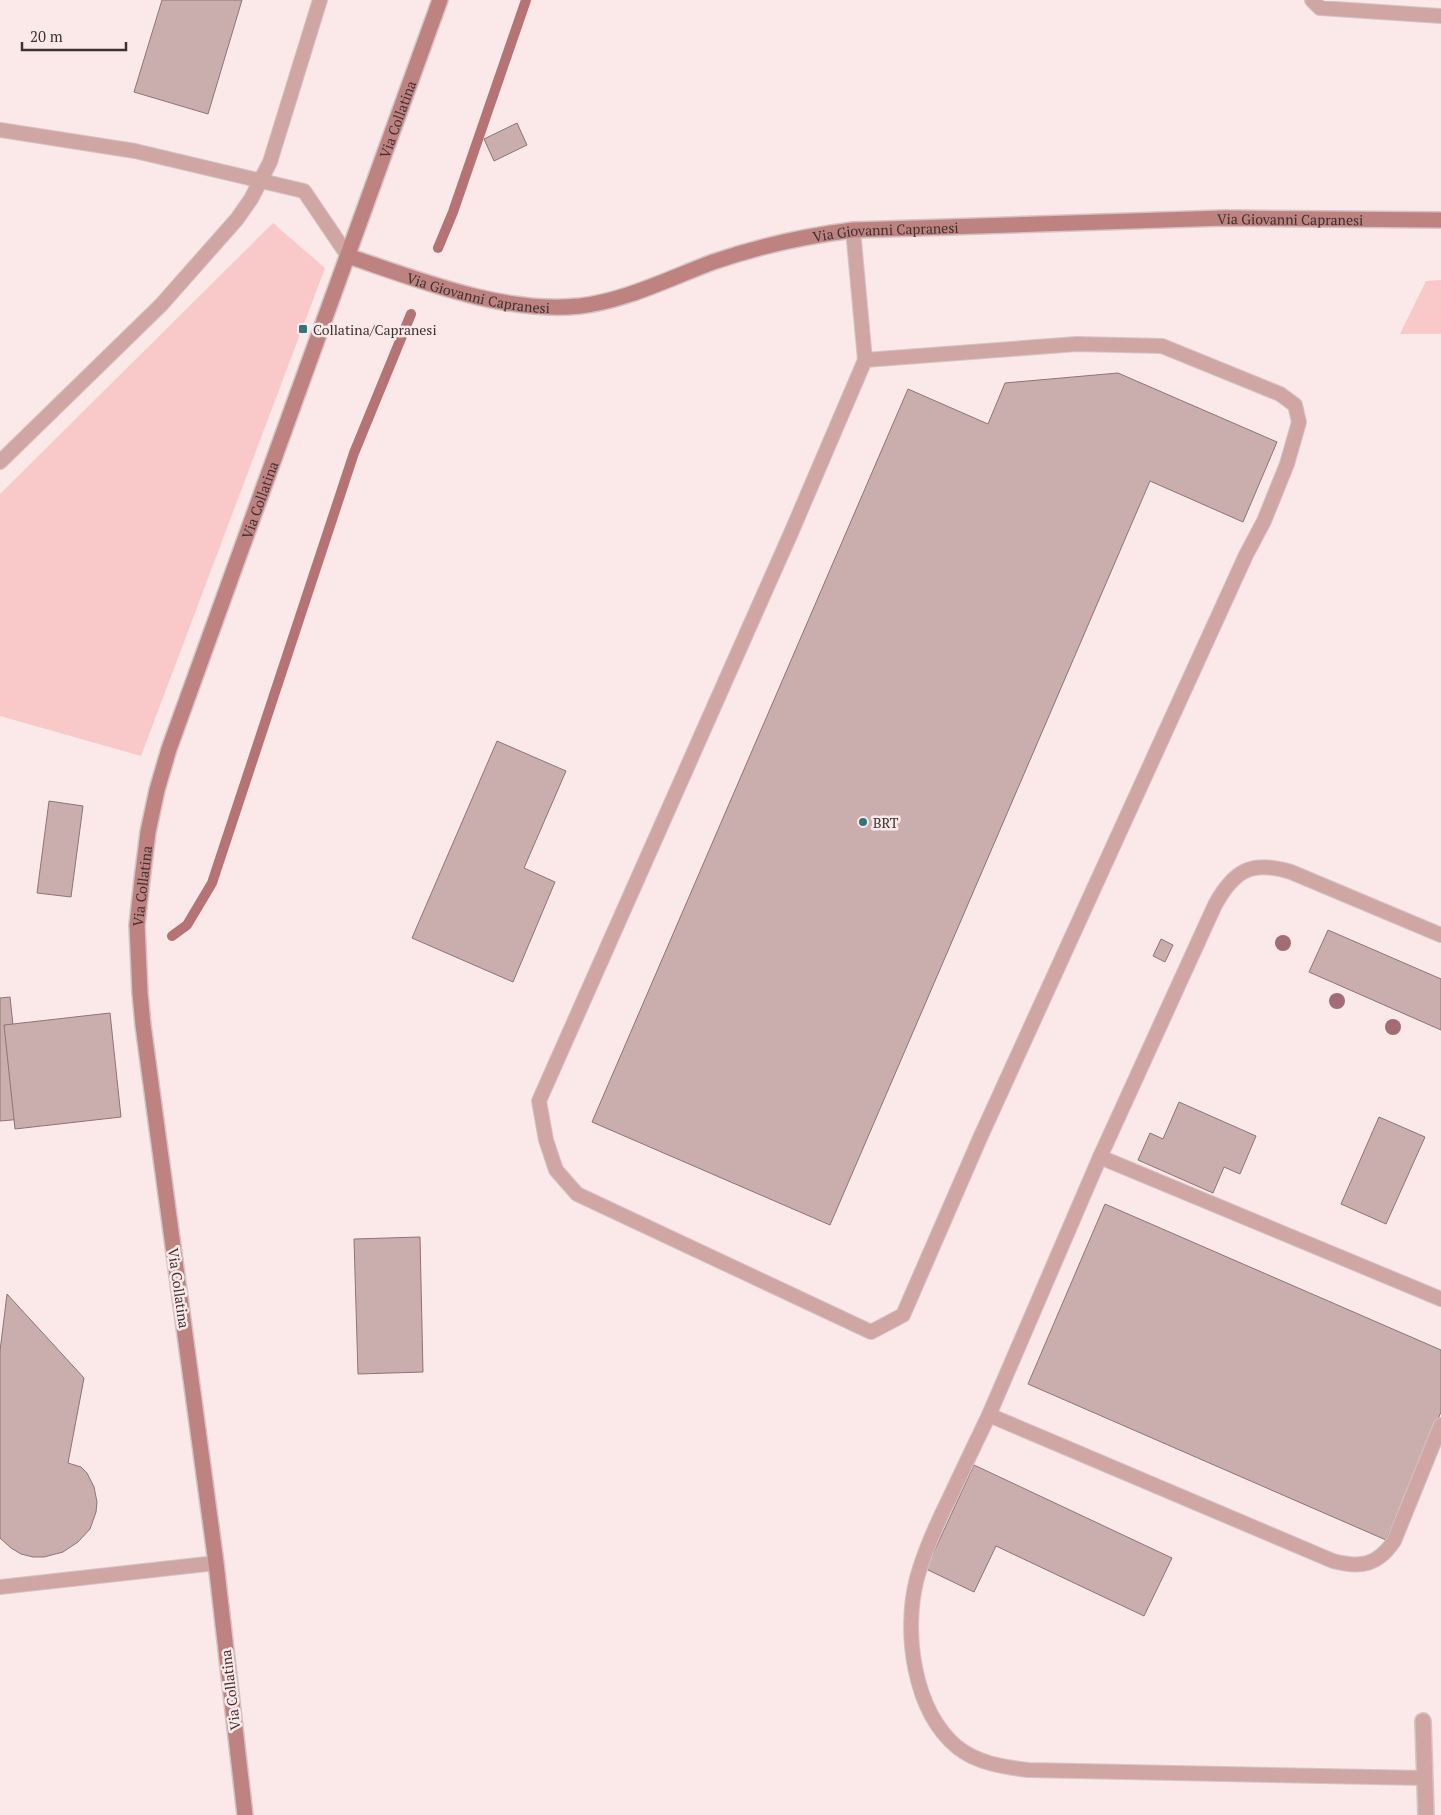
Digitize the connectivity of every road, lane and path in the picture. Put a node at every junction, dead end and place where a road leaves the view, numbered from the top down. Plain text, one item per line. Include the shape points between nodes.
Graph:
1 (320, 0) edge
2 (440, 0) edge
3 (1312, 0) edge
4 (1441, 16) edge
5 (0, 130) edge
6 (262, 181) junction
7 (1441, 220) edge
8 (853, 230) junction
9 (348, 256) junction
10 (865, 360) junction
11 (0, 462) edge
12 (1441, 935) edge
13 (1100, 1158) junction
14 (1441, 1299) edge
15 (989, 1414) junction
16 (1441, 1425) edge
17 (216, 1563) junction
18 (0, 1588) edge
19 (1423, 1721) dead end
20 (1424, 1778) junction
21 (245, 1815) edge
22 (1426, 1815) edge

1 - 6 lane
2 - 9 street, Via Collatina
3 - 4 lane via 1320,8
5 - 6 lane via 135,151
6 - 9 lane via 304,191
6 - 11 lane via 237,219 161,305
7 - 8 street, Via Giovanni Capranesi via 1215,218
8 - 9 street, Via Giovanni Capranesi via 775,243 624,295 563,307 518,304 468,294
8 - 10 lane
9 - 17 street, Via Collatina via 169,748 148,832 142,880 138,925 143,1025
10 - 10 lane via 680,787 539,1101 546,1140 556,1170 576,1194 871,1332 903,1315 980,1138 1264,521 1287,464 1299,422 1295,406 1280,394 1162,346 1078,344
12 - 13 lane via 1291,872 1259,866 1244,871 1221,894
13 - 14 lane
13 - 15 lane
15 - 16 lane via 1332,1561 1358,1565 1379,1558 1394,1541
15 - 20 lane via 934,1530 912,1599 914,1660 923,1696 935,1721 958,1747 988,1763 1028,1770
17 - 18 lane
17 - 21 street, Via Collatina
19 - 20 street
20 - 22 street

